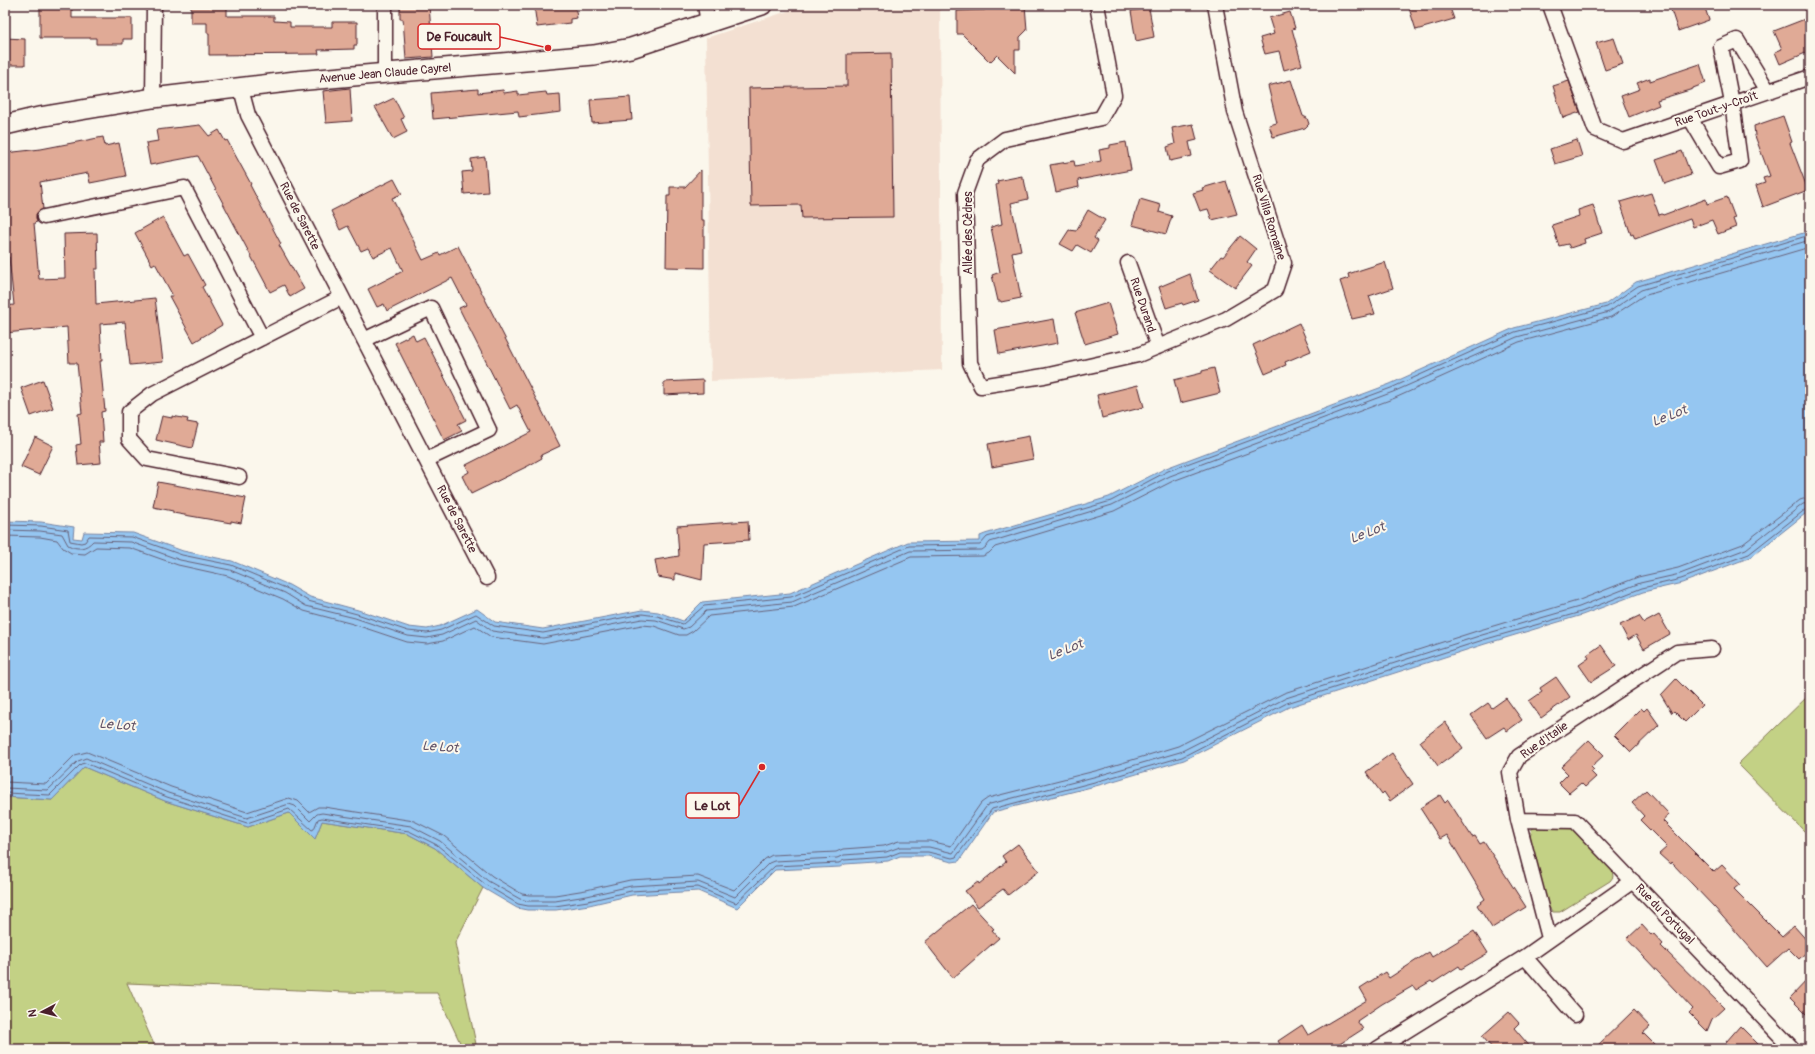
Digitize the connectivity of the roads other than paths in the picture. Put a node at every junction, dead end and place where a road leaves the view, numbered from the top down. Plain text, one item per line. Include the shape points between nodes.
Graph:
1 (154, 5) edge
2 (385, 5) edge
3 (762, 5) edge
4 (1097, 5) edge
5 (1215, 5) edge
6 (1550, 5) edge
7 (706, 14) edge
8 (385, 73) junction
9 (1810, 77) edge
10 (240, 89) junction
11 (1768, 91) junction
12 (153, 98) junction
13 (1732, 103) junction
14 (1690, 118) junction
15 (5, 124) edge
16 (44, 217) dead end
17 (1128, 263) dead end
18 (342, 297) junction
19 (262, 338) junction
20 (364, 340) junction
21 (1158, 347) junction
22 (1030, 378) joint
23 (426, 460) junction
24 (239, 477) dead end
25 (488, 578) dead end
26 (1712, 649) dead end
27 (1518, 820) junction
28 (1633, 881) junction
29 (1549, 938) junction
30 (1525, 957) junction
31 (1575, 1015) dead end
32 (1377, 1049) edge
33 (1793, 1049) edge

1 - 12 street
2 - 8 street
3 - 7 main road, Avenue Jean Claude Cayrel
4 - 22 street, Allée des Cèdres via 1114,95 1101,118 1005,139 976,160 965,193 970,363 980,386
5 - 21 street, Rue Villa Romaine via 1235,112 1284,263 1275,290 1226,319
6 - 14 street, Rue Tout-y-Croît via 1595,129 1622,141
7 - 8 main road, Avenue Jean Claude Cayrel via 631,48 594,54
8 - 10 main road, Avenue Jean Claude Cayrel
9 - 11 street, Rue Tout-y-Croît
10 - 12 main road, Avenue Jean Claude Cayrel
10 - 18 street, Rue de Sarette via 248,115
11 - 13 street, Rue Tout-y-Croît
11 - 13 street via 1737,40 1721,47
12 - 15 main road, Avenue Jean Claude Cayrel
13 - 14 street, Rue Tout-y-Croît
13 - 14 street via 1740,161 1719,167
16 - 19 street via 184,188
17 - 21 street, Rue Durand
18 - 19 street
18 - 20 street, Rue de Sarette
19 - 24 street via 152,394 130,412 129,439 147,459
20 - 23 street, Rue de Sarette
20 - 23 street via 430,308 489,430
21 - 22 street, Rue Villa Romaine via 1138,355
23 - 25 street, Rue de Sarette
26 - 27 street, Rue d'Italie via 1677,652 1519,756 1510,772
27 - 28 street, Rue du Portugal via 1575,821
27 - 29 street, Rue d'Italie
28 - 29 street
28 - 33 street, Rue du Portugal
29 - 30 street
30 - 31 street
30 - 32 street

